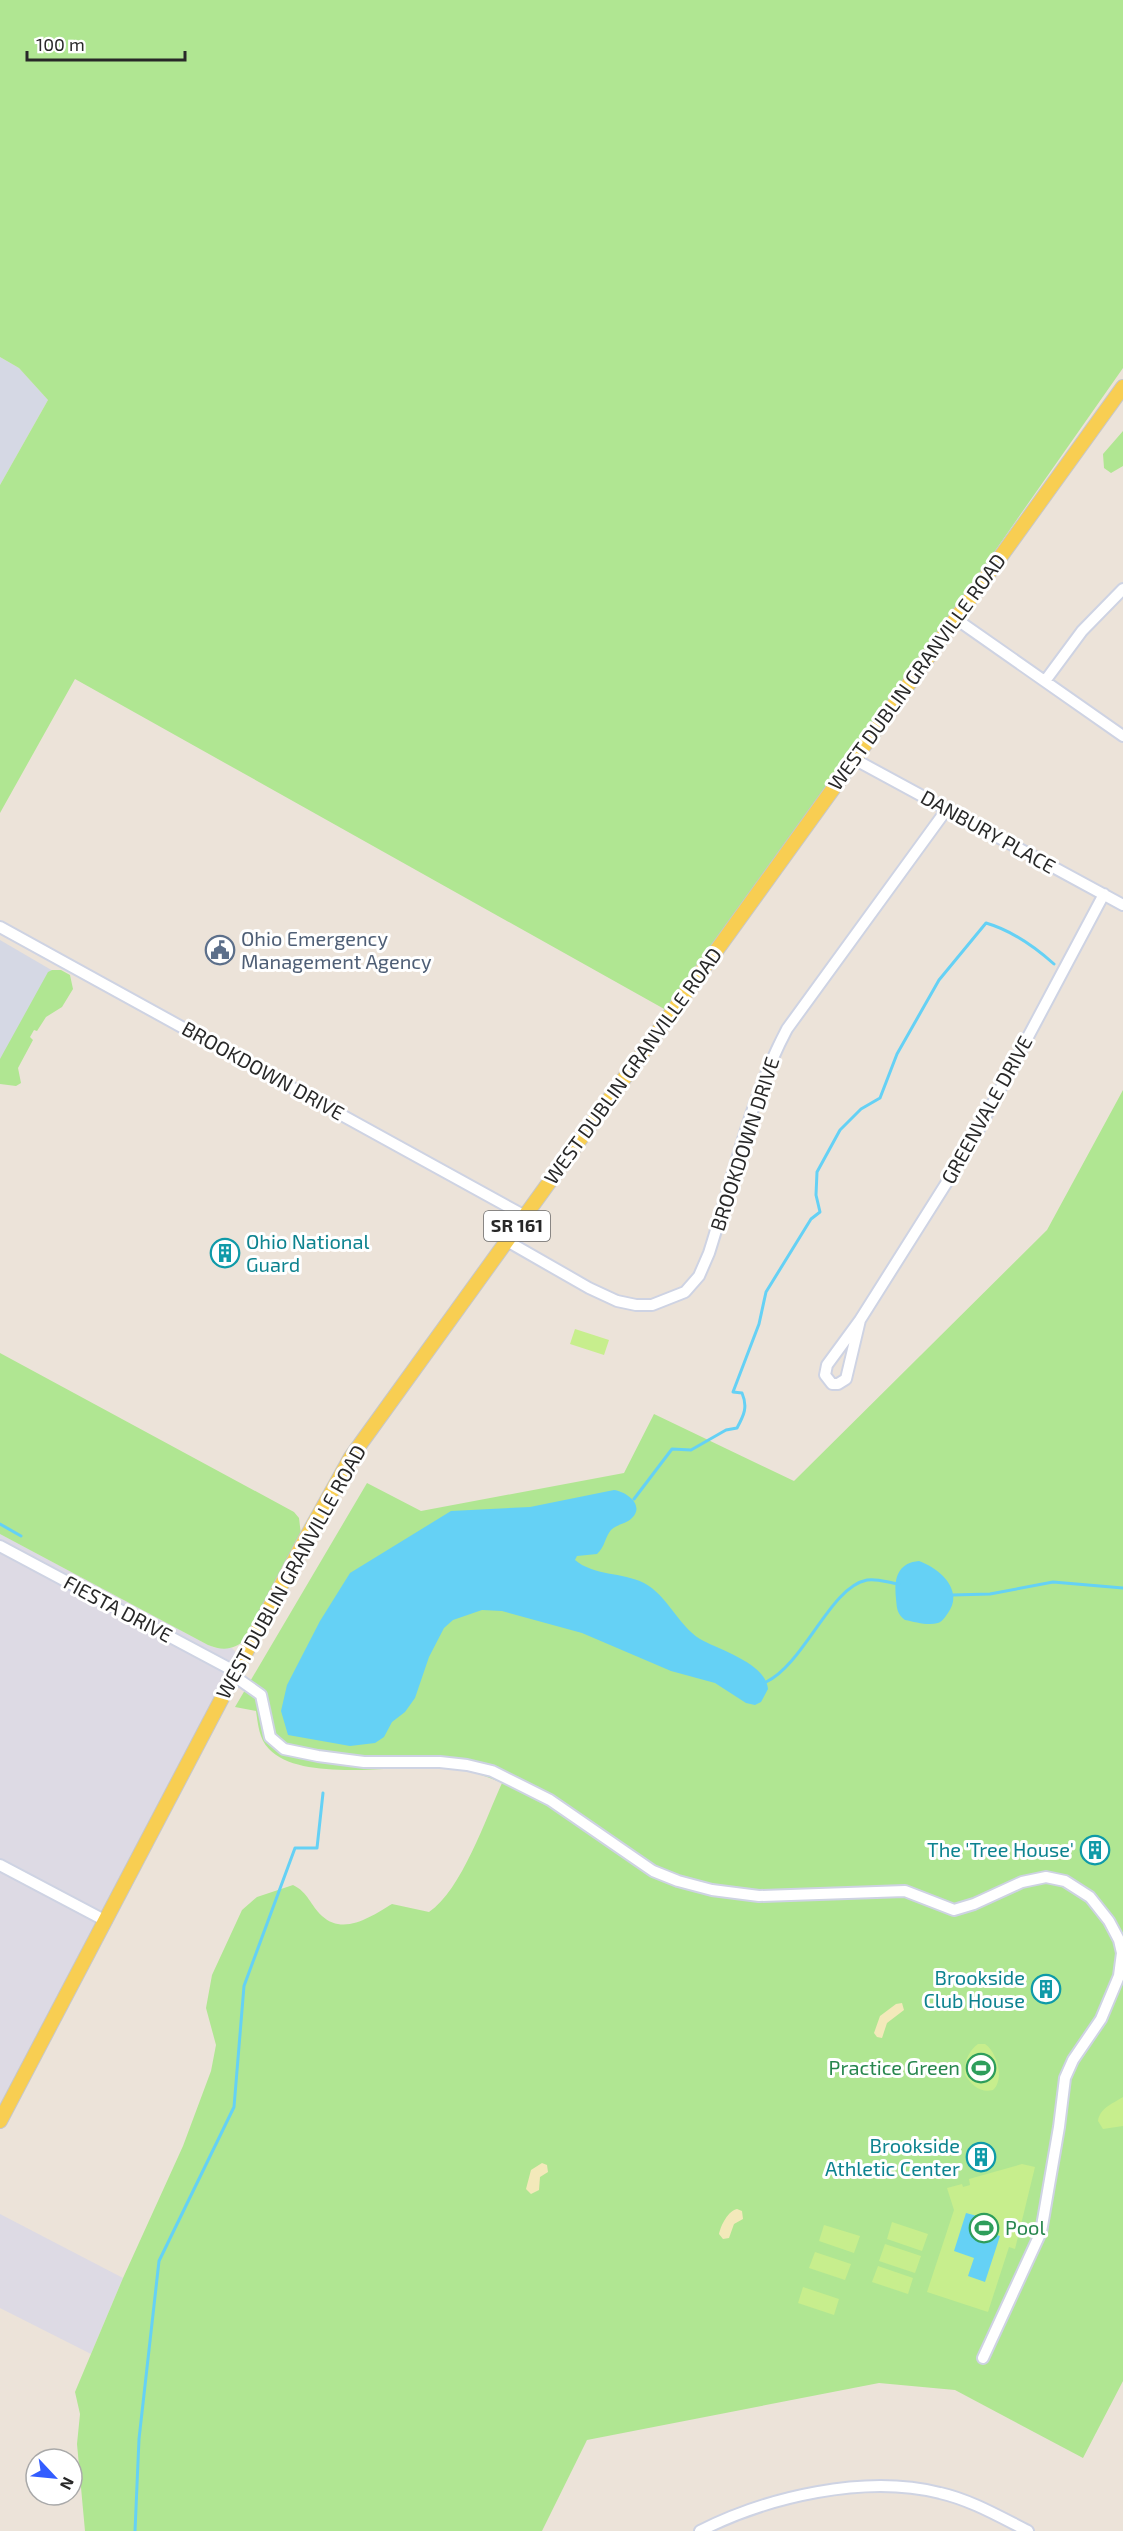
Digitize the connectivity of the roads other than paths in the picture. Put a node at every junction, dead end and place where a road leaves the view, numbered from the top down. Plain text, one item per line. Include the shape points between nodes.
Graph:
1 (1123, 387) edge
2 (1123, 589) edge
3 (956, 619) junction
4 (1045, 681) junction
5 (1123, 736) edge
6 (854, 759) junction
7 (947, 809) junction
8 (1104, 894) junction
9 (1123, 905) edge
10 (0, 927) edge
11 (525, 1216) junction
12 (507, 1241) junction
13 (860, 1320) junction
14 (0, 1546) edge
15 (235, 1674) junction
16 (0, 1865) edge
17 (106, 1921) junction
18 (0, 2121) edge
19 (983, 2358) dead end
20 (700, 2531) edge
21 (1028, 2531) edge

1 - 3 main road, WEST DUBLIN GRANVILLE ROAD / SR 161
2 - 4 street via 1088,624
3 - 4 street
3 - 6 main road, WEST DUBLIN GRANVILLE ROAD / SR 161
4 - 5 street
6 - 7 street, DANBURY PLACE
6 - 11 main road, WEST DUBLIN GRANVILLE ROAD / SR 161
7 - 8 street, DANBURY PLACE
7 - 12 street, BROOKDOWN DRIVE via 787,1029 756,1101 709,1253 699,1276 685,1292 652,1305 617,1301
8 - 9 street, DANBURY PLACE
8 - 13 street, GREENVALE DRIVE via 971,1144
10 - 11 street, BROOKDOWN DRIVE
11 - 12 main road, WEST DUBLIN GRANVILLE ROAD / SR 161
12 - 15 main road, WEST DUBLIN GRANVILLE ROAD / SR 161 via 351,1457
13 - 13 street, GREENVALE DRIVE via 827,1365 825,1375 832,1384 846,1379
14 - 15 street, FIESTA DRIVE
15 - 17 main road, WEST DUBLIN GRANVILLE ROAD / SR 161
15 - 19 street, FIESTA DRIVE via 261,1695 270,1737 284,1749 364,1762 440,1762 492,1772 550,1800 645,1866 687,1884 759,1896 905,1891 952,1910 1037,1878 1059,1880 1084,1892 1117,1935 1122,1950 1121,1966 1104,2014 1065,2078 1039,2237
16 - 17 street
17 - 18 main road, WEST DUBLIN GRANVILLE ROAD / SR 161
20 - 21 street via 742,2511 774,2502 836,2490 881,2487 912,2488 964,2500

